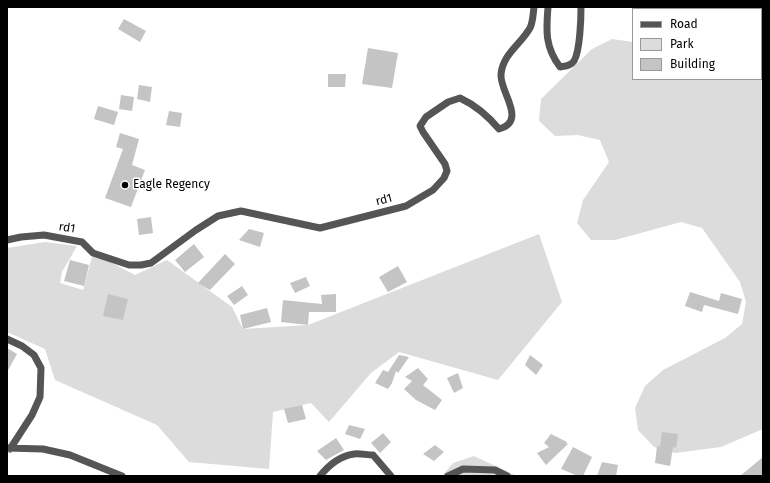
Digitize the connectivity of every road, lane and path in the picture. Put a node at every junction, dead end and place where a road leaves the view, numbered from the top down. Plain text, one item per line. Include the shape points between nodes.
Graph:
1 (534, 7) edge
2 (548, 7) edge
3 (581, 7) edge
4 (7, 240) edge
5 (7, 339) edge
6 (8, 448) edge
7 (122, 476) edge
8 (320, 476) edge
9 (391, 476) edge
10 (448, 476) edge
11 (507, 476) edge

1 - 4 street, rd1 via 530,28 513,48 500,75 513,115 511,123 499,129 474,105 460,98 448,102 426,117 420,126 447,171 433,190 406,206 320,228 240,211 218,216 151,263 141,265 129,265 93,253 82,242 44,236
2 - 3 street via 546,22 549,48 560,67 569,66 574,61
5 - 6 street via 34,355 41,368 40,397 32,415
6 - 7 street via 43,449 70,455
8 - 9 street via 342,458 354,454 372,455
10 - 11 street via 463,469 495,470

